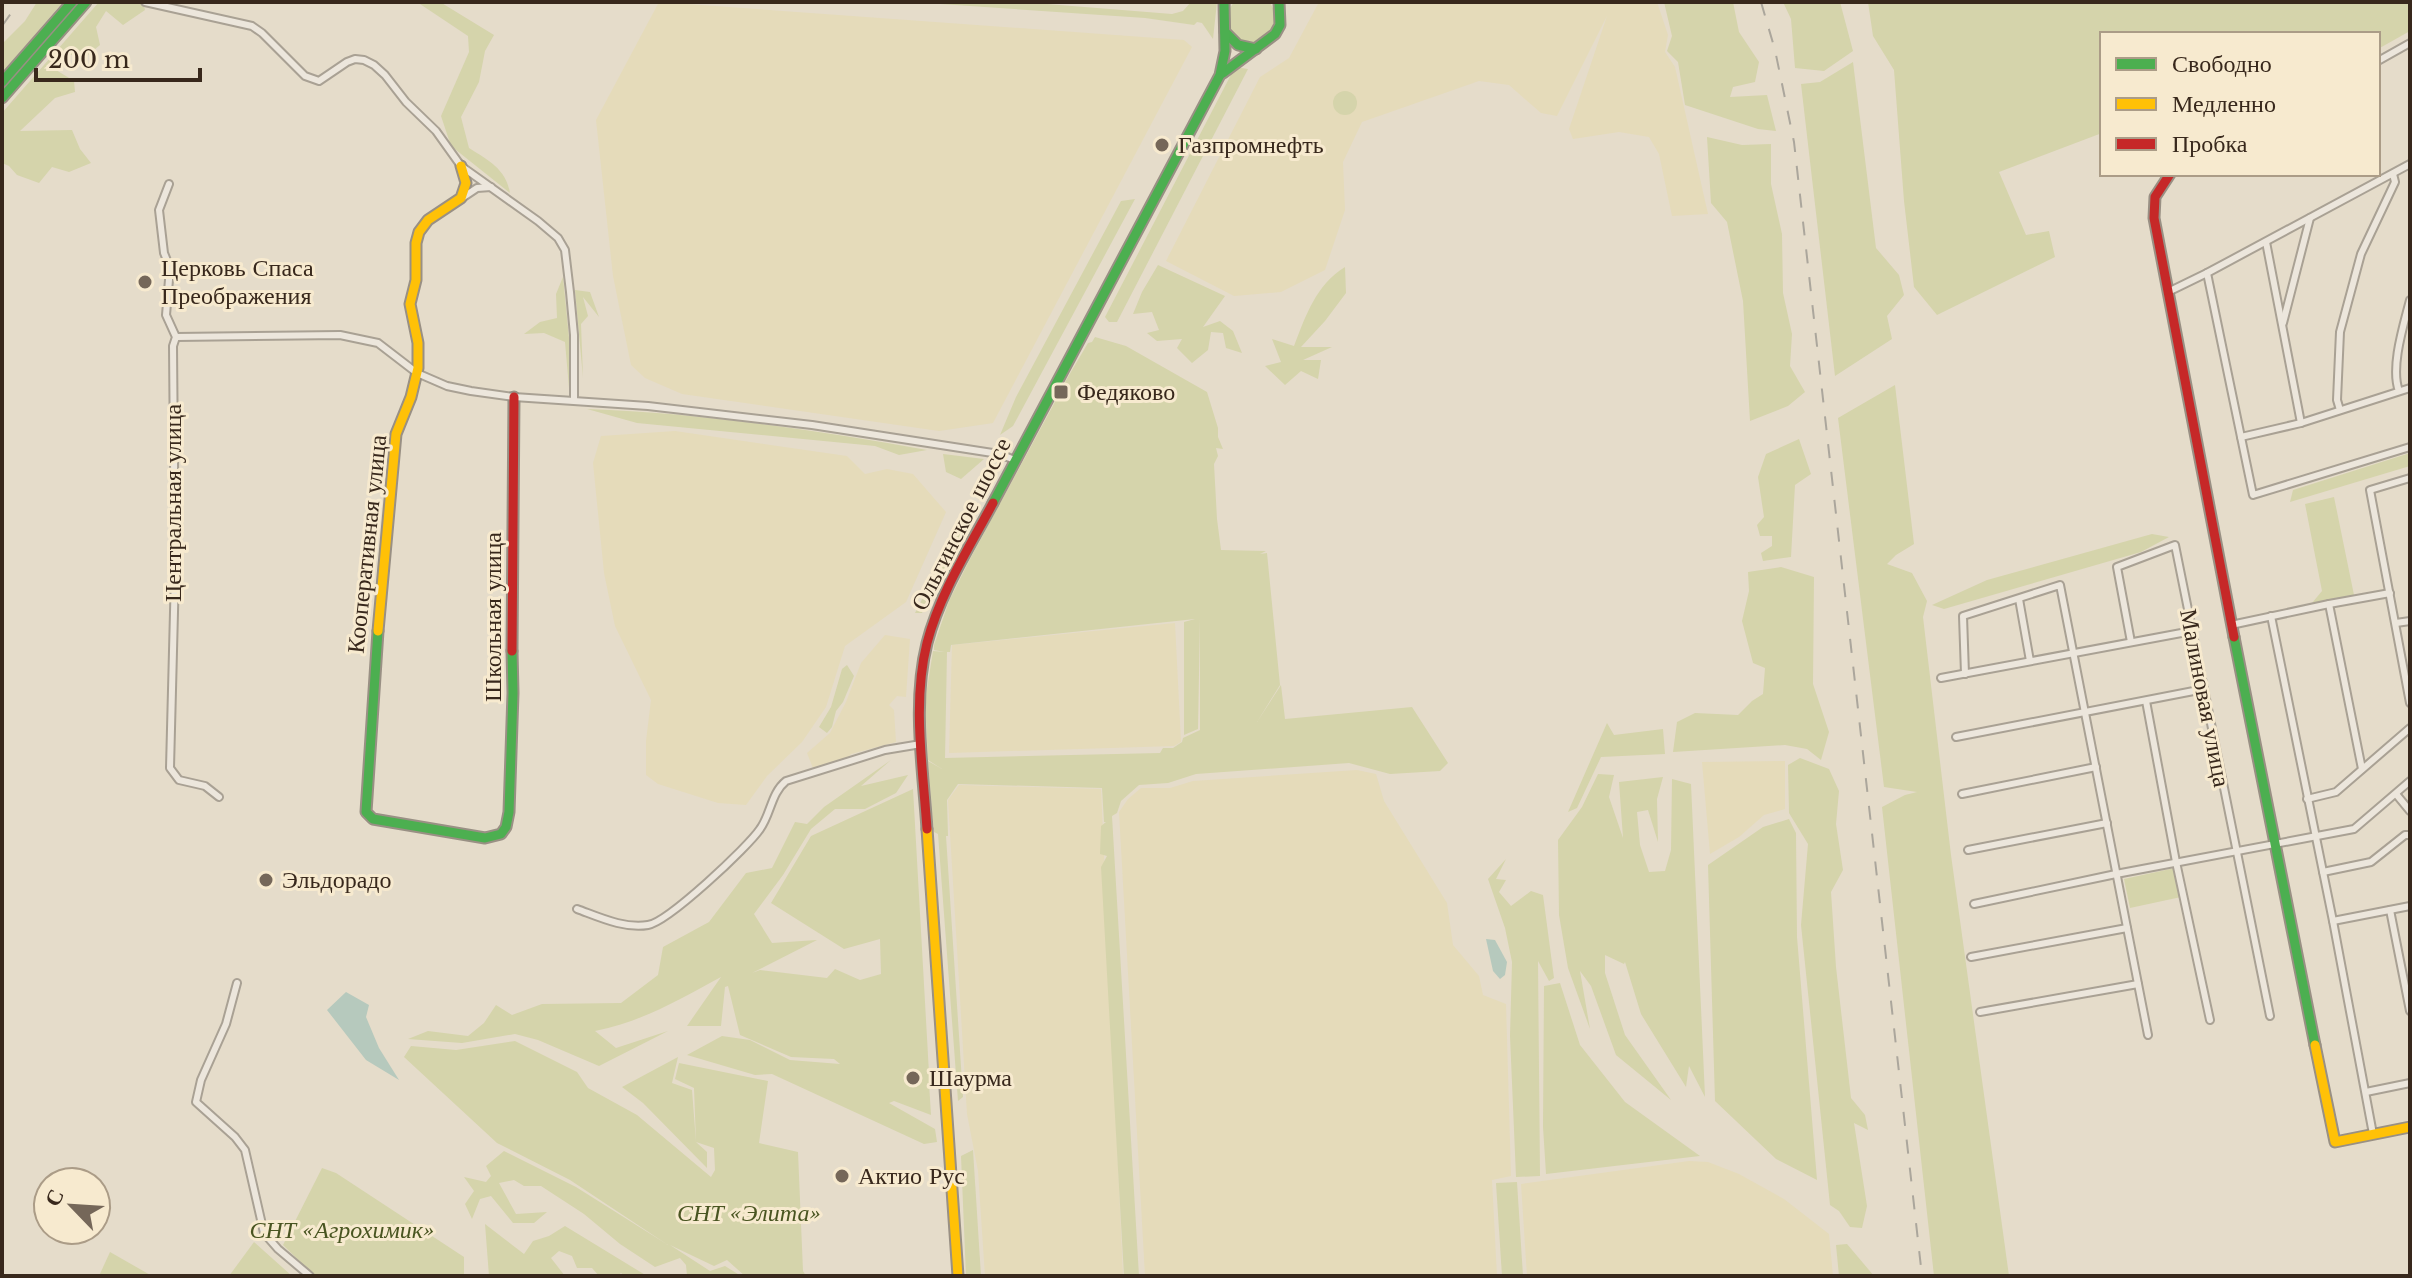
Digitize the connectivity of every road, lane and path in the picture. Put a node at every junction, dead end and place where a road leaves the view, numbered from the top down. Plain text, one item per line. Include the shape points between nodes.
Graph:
1 (72, 2) edge
2 (86, 2) edge
3 (145, 2) edge
4 (1226, 2) edge
5 (1277, 4) edge
6 (1223, 20) junction
7 (2410, 43) edge
8 (1257, 48) junction
9 (2380, 60) edge
10 (1220, 75) junction
11 (2, 82) edge
12 (2, 98) edge
13 (2410, 164) edge
14 (461, 166) junction
15 (2393, 174) junction
16 (2168, 176) edge
17 (169, 184) dead end
18 (491, 187) junction
19 (461, 198) junction
20 (2310, 218) junction
21 (2266, 242) junction
22 (2207, 273) junction
23 (2168, 292) junction
24 (2410, 300) edge
25 (2283, 325) junction
26 (176, 337) junction
27 (417, 373) junction
28 (2410, 388) edge
29 (2399, 391) junction
30 (514, 397) junction
31 (574, 400) junction
32 (2340, 410) junction
33 (2301, 423) junction
34 (2241, 437) junction
35 (2410, 447) edge
36 (1015, 460) junction
37 (2410, 478) edge
38 (2390, 593) junction
39 (2019, 599) junction
40 (2329, 604) junction
41 (2271, 616) junction
42 (2410, 621) edge
43 (2396, 623) junction
44 (2231, 625) junction
45 (2192, 631) junction
46 (2131, 642) junction
47 (2074, 653) junction
48 (2030, 661) junction
49 (2408, 669) edge
50 (1965, 674) junction
51 (1941, 678) dead end
52 (2204, 689) junction
53 (2146, 701) junction
54 (2410, 703) edge
55 (2086, 713) junction
56 (2410, 728) edge
57 (1956, 737) dead end
58 (921, 744) junction
59 (2096, 767) junction
60 (2362, 769) junction
61 (2410, 781) edge
62 (1962, 794) dead end
63 (2396, 794) junction
64 (219, 797) dead end
65 (2307, 799) junction
66 (2410, 811) edge
67 (2107, 823) junction
68 (501, 834) joint
69 (2410, 835) edge
70 (2316, 837) junction
71 (2276, 845) junction
72 (1968, 850) dead end
73 (2236, 851) junction
74 (2176, 862) junction
75 (2323, 872) junction
76 (2116, 874) junction
77 (1974, 904) dead end
78 (2410, 906) edge
79 (577, 909) dead end
80 (2390, 910) junction
81 (2333, 921) junction
82 (2127, 928) junction
83 (1971, 957) dead end
84 (237, 983) dead end
85 (2138, 984) junction
86 (2410, 1011) edge
87 (1980, 1012) dead end
88 (2270, 1016) dead end
89 (2210, 1020) dead end
90 (2148, 1035) dead end
91 (2410, 1083) edge
92 (2366, 1092) junction
93 (2410, 1127) edge
94 (2373, 1134) junction
95 (310, 1276) edge
96 (958, 1276) edge

1 - 11 street
2 - 12 street
3 - 14 street via 252,26 313,81 347,62 364,60 385,75
4 - 6 street
5 - 8 street via 1278,30
6 - 8 street via 1231,42
6 - 10 street
7 - 9 street
8 - 10 street
10 - 36 street, Ольгинское шоссе
13 - 15 street
14 - 18 street
14 - 19 street via 466,183
15 - 20 street
15 - 32 street via 2395,182 2361,254 2340,332
16 - 23 street via 2157,189 2153,208
17 - 26 street, Центральная улица via 159,210 170,268 166,315
18 - 19 street
18 - 31 street via 554,234 565,250
19 - 27 street, Кооперативная улица via 434,214 415,242 416,284 410,303 419,339
20 - 21 street
20 - 25 street
21 - 22 street
21 - 25 street
22 - 23 street
22 - 34 street
23 - 44 street
24 - 29 street via 2401,333
25 - 33 street
26 - 27 street via 355,337 378,343
26 - 64 street, Центральная улица via 170,768 179,780 205,786
27 - 30 street via 447,386
27 - 68 street, Кооперативная улица via 396,434 366,812 373,819 413,827 485,838
28 - 29 street
29 - 32 street
30 - 31 street
30 - 68 street, Школьная улица via 513,693 509,812
31 - 36 street via 812,425
32 - 33 street
33 - 34 street
34 - 35 street via 2253,495
36 - 58 street, Ольгинское шоссе via 930,629 921,672
37 - 38 street via 2370,490
38 - 40 street
38 - 43 street
39 - 47 street via 2060,585
39 - 48 street
39 - 50 street via 1963,616
40 - 41 street
40 - 60 street
41 - 44 street
41 - 65 street
42 - 43 street
43 - 49 street
44 - 71 street
45 - 46 street
45 - 46 street, Малиновая улица via 2175,545 2117,567
45 - 52 street, Малиновая улица
46 - 47 street
47 - 48 street
47 - 55 street
48 - 50 street
49 - 54 street
50 - 51 street
52 - 53 street
52 - 73 street, Малиновая улица
53 - 55 street
53 - 74 street
55 - 57 street
55 - 59 street
56 - 60 street
58 - 79 street via 786,781 758,832 654,924 621,924
58 - 96 street, Ольгинское шоссе
59 - 62 street
59 - 67 street
60 - 65 street via 2336,792
61 - 63 street
63 - 66 street
63 - 70 street via 2354,829
65 - 70 street
67 - 72 street
67 - 76 street
69 - 75 street via 2371,862
70 - 71 street
70 - 75 street
71 - 73 street
71 - 94 street via 2335,1142
73 - 74 street
73 - 88 street, Малиновая улица
74 - 76 street
74 - 89 street
75 - 81 street
76 - 77 street
76 - 82 street
78 - 80 street
80 - 81 street
80 - 86 street
81 - 92 street
82 - 83 street
82 - 85 street
84 - 95 street via 196,1102 245,1150 264,1233
85 - 87 street
85 - 90 street
91 - 92 street
92 - 94 street
93 - 94 street

